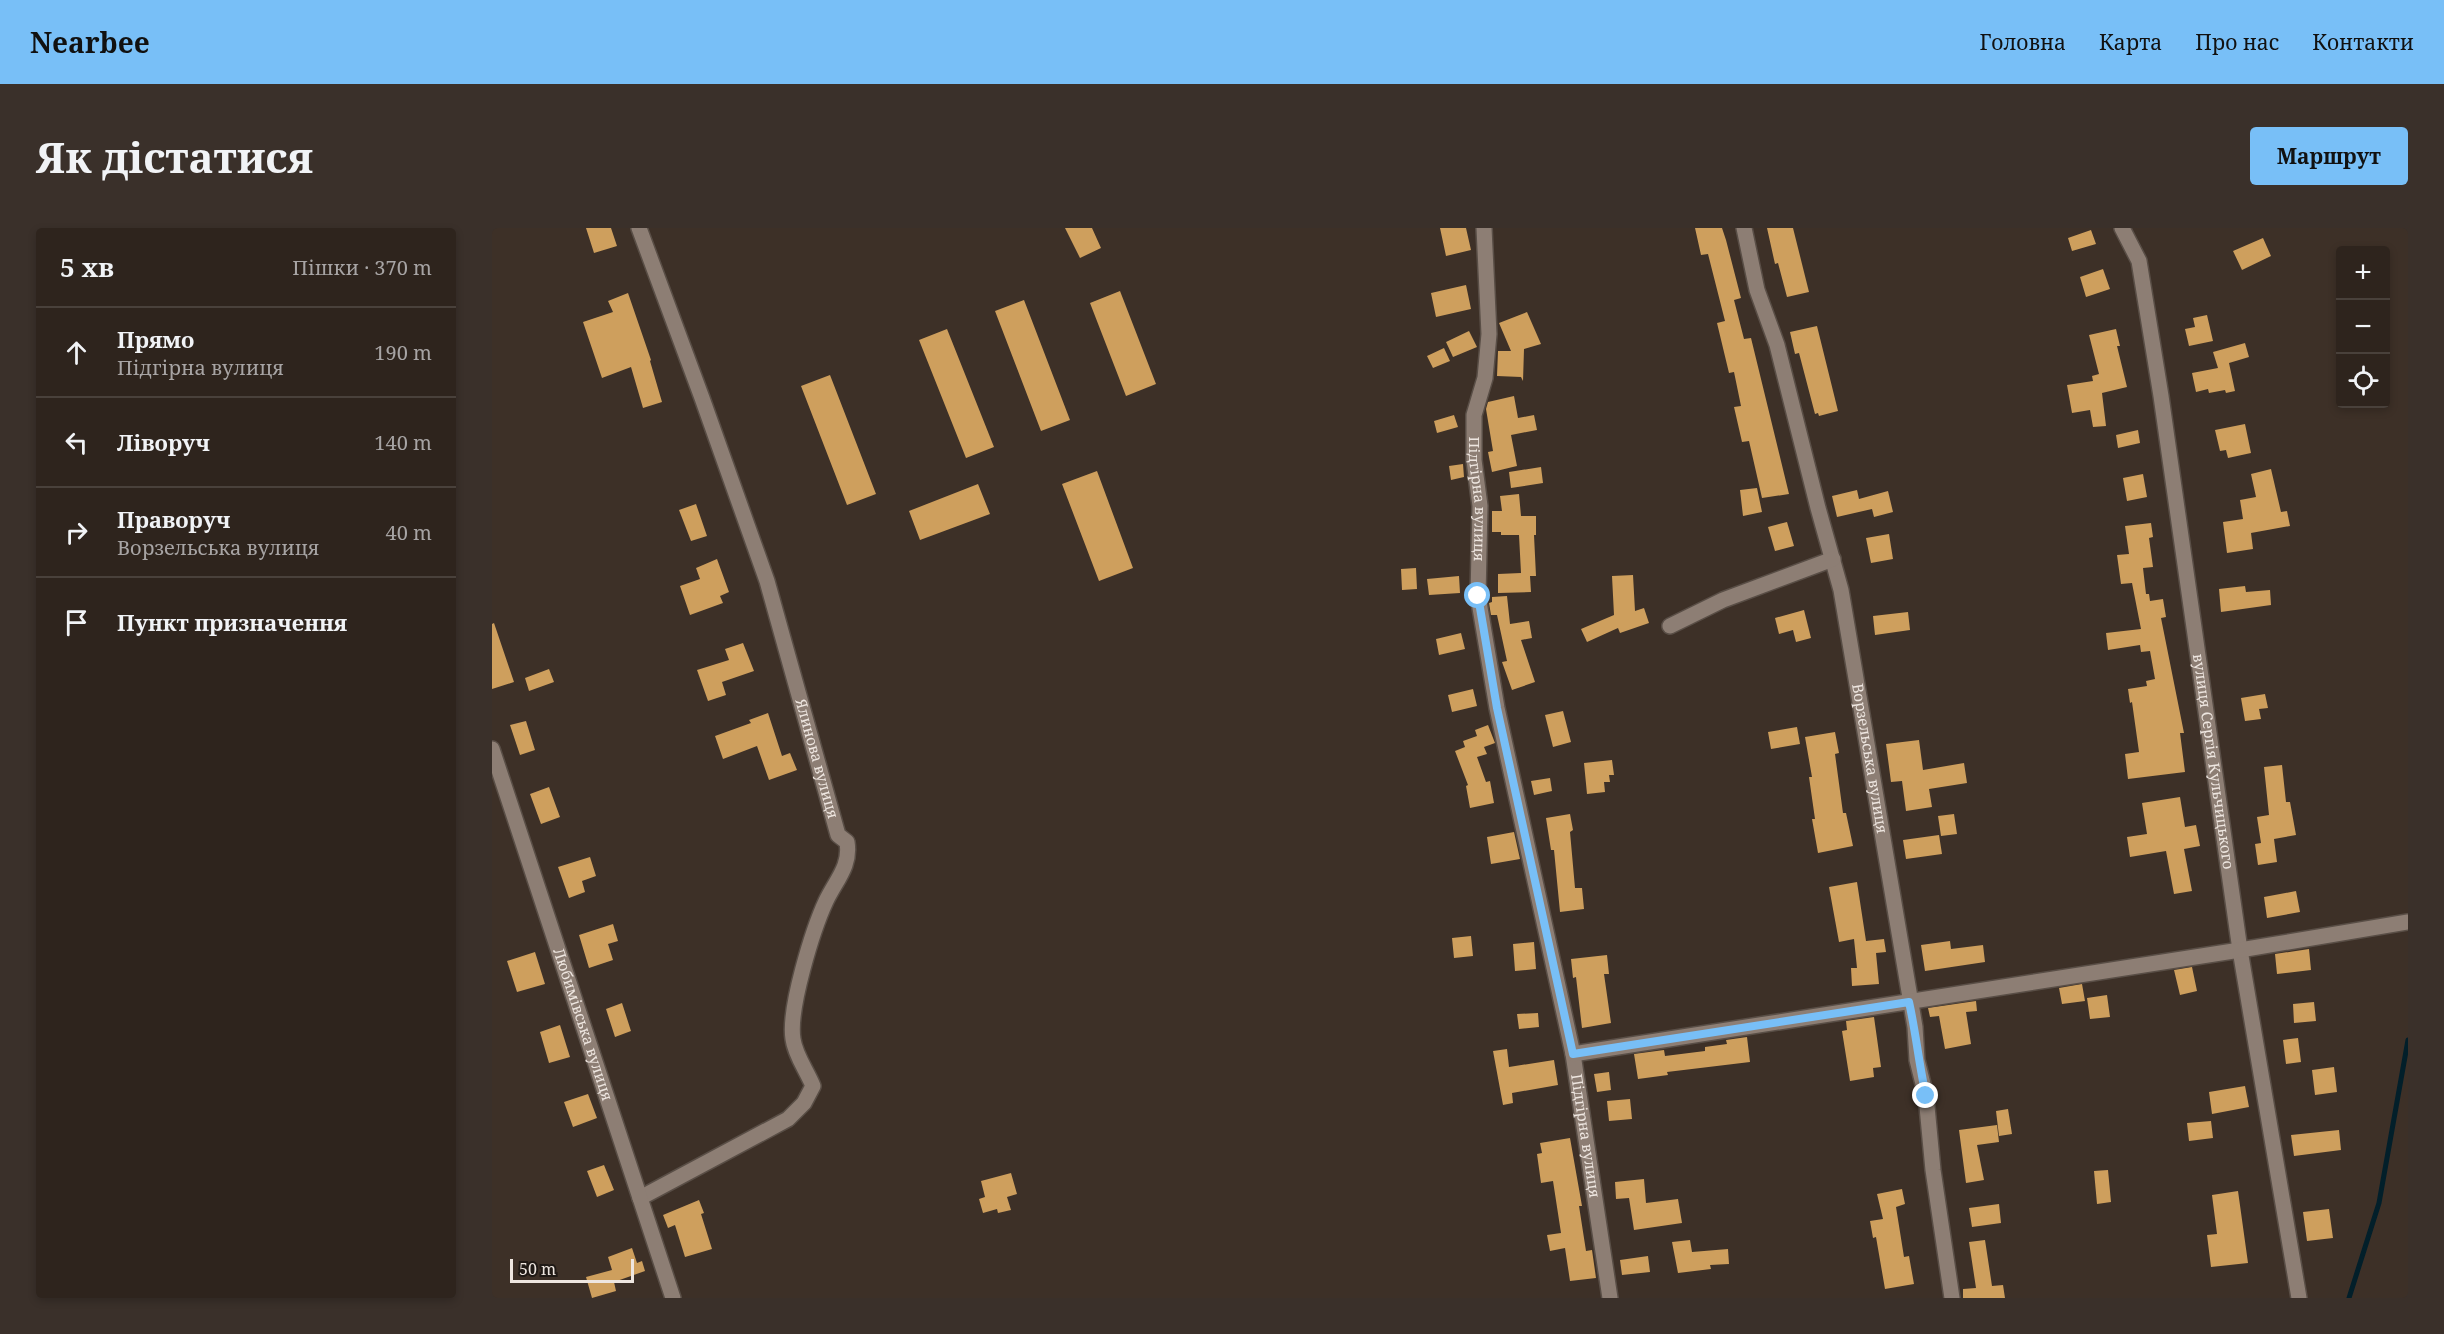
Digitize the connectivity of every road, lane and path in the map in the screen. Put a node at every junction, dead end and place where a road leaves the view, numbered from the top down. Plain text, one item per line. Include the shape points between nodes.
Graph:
1 (639, 228) edge
2 (1484, 228) edge
3 (1744, 228) edge
4 (2122, 228) edge
5 (1833, 559) junction
6 (1670, 626) dead end
7 (492, 749) edge
8 (2408, 922) edge
9 (2240, 950) junction
10 (1909, 1002) junction
11 (1573, 1054) junction
12 (640, 1198) junction
13 (673, 1298) edge
14 (1610, 1298) edge
15 (1952, 1298) edge
16 (2299, 1298) edge

1 - 12 street, Ялинова вулиця via 767,581 838,835 847,842 849,853 844,872 815,928 795,1004 793,1039 813,1086 804,1103 788,1119
2 - 11 street, Підгірна вулиця via 1489,334 1485,378 1474,415 1480,506 1478,596 1497,708
3 - 5 street, Ворзельська вулиця via 1757,290 1777,345
4 - 9 street, вулиця Сергія Кульчицького via 2139,261
5 - 6 street via 1723,600
5 - 10 street, Ворзельська вулиця
7 - 12 street, Любимівська вулиця
8 - 9 street
9 - 10 street
9 - 16 street, вулиця Сергія Кульчицького
10 - 11 street
10 - 15 street, Ворзельська вулиця via 1926,1096
11 - 14 street, Підгірна вулиця
12 - 13 street, Любимівська вулиця

